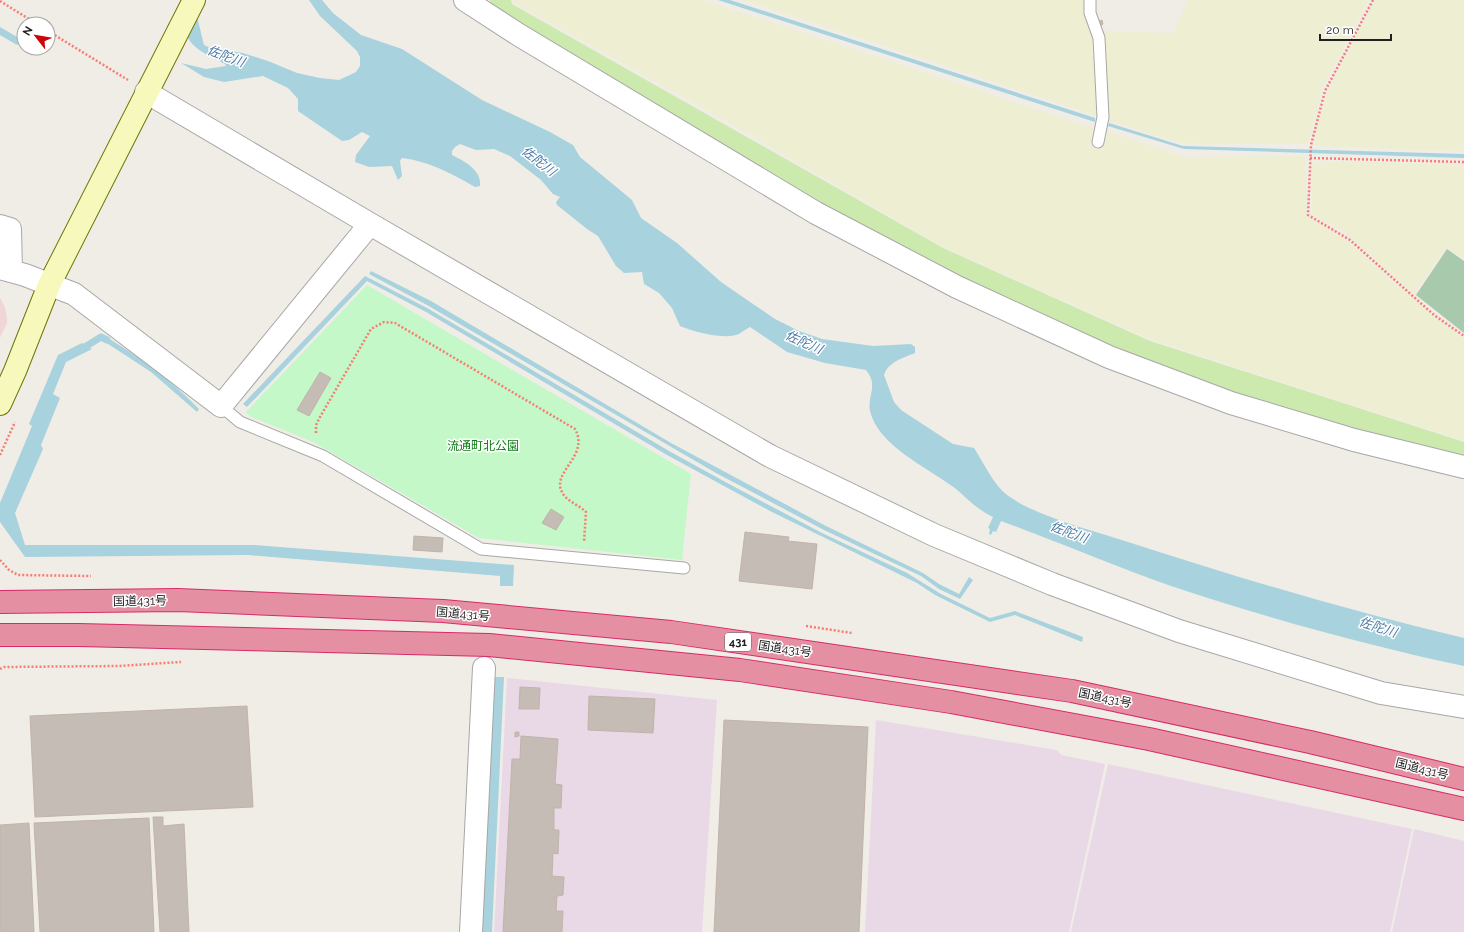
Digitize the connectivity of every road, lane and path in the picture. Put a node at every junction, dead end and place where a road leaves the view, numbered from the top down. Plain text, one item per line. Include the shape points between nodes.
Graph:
1 (194, 0) edge
2 (1090, 0) edge
3 (1373, 0) edge
4 (0, 1) edge
5 (477, 4) edge
6 (24, 16) edge
7 (56, 35) edge
8 (150, 85) junction
9 (1098, 142) dead end
10 (1310, 158) junction
11 (1464, 162) edge
12 (370, 224) junction
13 (0, 226) edge
14 (6, 269) edge
15 (49, 285) junction
16 (1464, 336) edge
17 (0, 404) edge
18 (221, 406) junction
19 (317, 436) dead end
20 (1464, 467) edge
21 (582, 558) junction
22 (684, 568) dead end
23 (0, 602) edge
24 (0, 635) edge
25 (186, 662) dead end
26 (484, 668) dead end
27 (0, 669) edge
28 (1464, 707) edge
29 (1464, 779) edge
30 (1464, 809) edge
31 (471, 932) edge

1 - 8 street
2 - 9 lane via 1090,13 1099,38 1103,117
3 - 10 path via 1325,91
4 - 6 path
5 - 20 street via 519,35 816,213 964,290 1109,357 1231,403 1354,440
7 - 8 path
8 - 12 street
8 - 15 street
10 - 11 path
10 - 16 path via 1308,215 1350,240 1434,315
12 - 18 street
12 - 28 street via 770,456 934,535 1052,584 1178,631 1381,693
13 - 14 street via 10,229
14 - 15 street
15 - 17 street
15 - 18 street via 74,294
18 - 21 lane via 240,422 323,456 481,549
19 - 21 path via 315,432 320,416 371,330 384,322 395,323 575,429 579,437 579,449 560,484 562,494 586,512
21 - 22 lane
23 - 29 highway, 国道431号 / 431 via 178,600 443,611 671,632 1072,691 1310,742
24 - 30 highway, 431 via 489,645 740,670 951,702 1133,736
25 - 27 path
26 - 31 street

